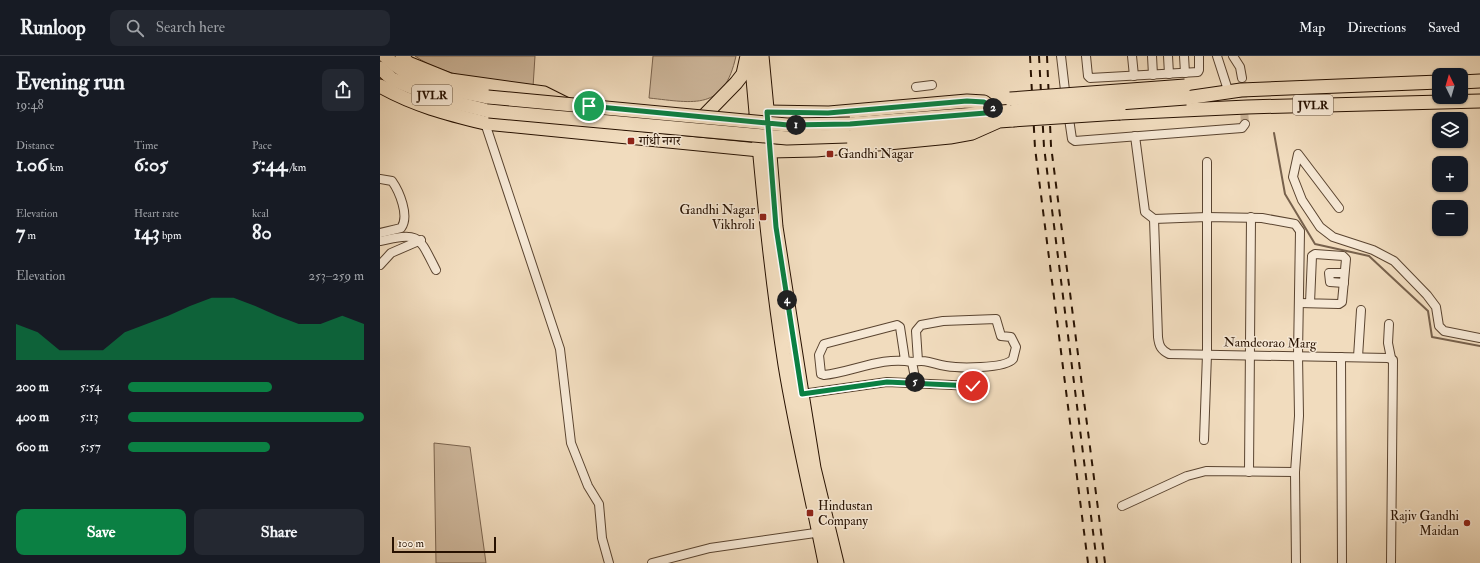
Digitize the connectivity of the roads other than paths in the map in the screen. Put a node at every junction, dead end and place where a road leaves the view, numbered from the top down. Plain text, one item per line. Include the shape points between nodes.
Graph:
1 (384, 56) edge
2 (402, 56) edge
3 (747, 56) edge
4 (751, 56) edge
5 (762, 56) edge
6 (1061, 56) edge
7 (1086, 56) edge
8 (1132, 56) edge
9 (1152, 56) edge
10 (1168, 56) edge
11 (1184, 56) edge
12 (1199, 56) edge
13 (1217, 56) edge
14 (1233, 56) edge
15 (380, 68) edge
16 (1168, 74) junction
17 (1153, 75) junction
18 (1134, 76) junction
19 (1242, 78) tunnel mouth
20 (1480, 81) edge
21 (1432, 82) edge
22 (1468, 82) edge
23 (932, 85) dead end
24 (1185, 85) junction
25 (380, 86) edge
26 (916, 86) dead end
27 (1222, 92) junction
28 (1480, 101) edge
29 (762, 114) junction
30 (1013, 115) junction
31 (487, 117) junction
32 (998, 117) junction
33 (697, 123) junction
34 (1245, 124) dead end
35 (849, 130) junction
36 (1135, 136) junction
37 (765, 150) junction
38 (1207, 162) dead end
39 (380, 179) edge
40 (1339, 208) dead end
41 (1207, 217) junction
42 (1251, 218) junction
43 (1154, 219) junction
44 (771, 227) junction
45 (380, 233) edge
46 (421, 240) junction
47 (380, 241) edge
48 (380, 264) edge
49 (436, 270) dead end
50 (1344, 273) junction
51 (1344, 283) junction
52 (1299, 303) junction
53 (1310, 303) junction
54 (1361, 310) dead end
55 (1388, 324) dead end
56 (1480, 338) edge
57 (1207, 354) junction
58 (1250, 354) junction
59 (1298, 356) junction
60 (1341, 357) junction
61 (1358, 357) junction
62 (1391, 358) junction
63 (912, 361) junction
64 (916, 382) junction
65 (973, 386) dead end
66 (802, 394) junction
67 (1204, 440) dead end
68 (1249, 472) junction
69 (1294, 472) junction
70 (1122, 506) dead end
71 (824, 532) junction
72 (609, 563) edge
73 (652, 563) edge
74 (825, 563) edge
75 (837, 563) edge
76 (1296, 563) edge
77 (1342, 563) edge
78 (1391, 563) edge

1 - 35 main road, JVLR, bridge via 397,68 437,87 488,97
2 - 33 main road via 408,63 450,80 544,93 574,109
3 - 33 main road via 743,74
4 - 29 main road
5 - 29 main road
6 - 36 street via 1072,138 1075,141
7 - 18 street via 1090,78
8 - 18 street
9 - 17 street
10 - 16 street
11 - 24 street
12 - 24 street via 1199,70
13 - 27 street
14 - 19 street via 1240,67
15 - 31 main road, JVLR via 392,79
16 - 17 street
16 - 24 street
17 - 18 street
20 - 22 main road
21 - 27 main road, JVLR
23 - 26 street
24 - 27 main road, JVLR
24 - 30 main road, JVLR, bridge
25 - 31 main road via 401,98 441,113
28 - 30 main road, JVLR, bridge via 1247,106 1147,111 1120,117
29 - 32 main road via 828,113 967,101 984,102
29 - 33 main road via 742,126
29 - 37 main road
30 - 32 main road, JVLR
30 - 32 main road
31 - 35 main road, JVLR, bridge via 787,138
31 - 37 main road
31 - 72 street via 560,350 571,443 588,486 599,504 602,538
32 - 35 main road, JVLR
32 - 37 main road via 972,133 950,137 816,150
34 - 36 street via 1242,128
36 - 43 street via 1145,212
37 - 44 main road
38 - 41 street
39 - 45 street via 392,181 398,188 403,204 403,225 401,228
40 - 56 street via 1298,154 1293,177 1302,200 1320,227 1333,237 1373,250 1394,261 1427,295 1436,308 1439,326 1444,331
41 - 42 street
41 - 43 street
41 - 57 street
42 - 52 street via 1295,224 1300,231
42 - 58 street
43 - 57 street, Namdeorao Marg via 1159,344 1162,350 1169,354
44 - 66 main road
44 - 71 main road via 785,366 802,461
46 - 47 street via 408,236
46 - 48 street via 391,253
46 - 49 street
50 - 51 street
50 - 51 street via 1329,273 1330,282
50 - 53 street via 1346,259 1343,256 1312,256
51 - 53 street via 1342,302 1339,304
52 - 53 street
52 - 59 street
54 - 61 street
55 - 62 street
57 - 58 street, Namdeorao Marg
57 - 67 street
58 - 59 street, Namdeorao Marg
58 - 68 street
59 - 60 street, Namdeorao Marg
59 - 69 street via 1299,416
60 - 61 street, Namdeorao Marg
60 - 77 street
61 - 62 street, Namdeorao Marg
62 - 78 street via 1394,364
63 - 63 street via 897,325 824,344 819,355 821,374 824,375 888,362
63 - 63 street via 933,361 955,367 1005,364 1013,359 1016,347 1011,336 1001,336 996,319 932,322 921,325 916,331
63 - 64 street
64 - 65 street
64 - 66 street via 887,382
66 - 71 main road
68 - 69 street
68 - 70 street via 1206,471 1187,476
69 - 76 street
71 - 73 street via 710,548
71 - 74 main road
71 - 75 main road

